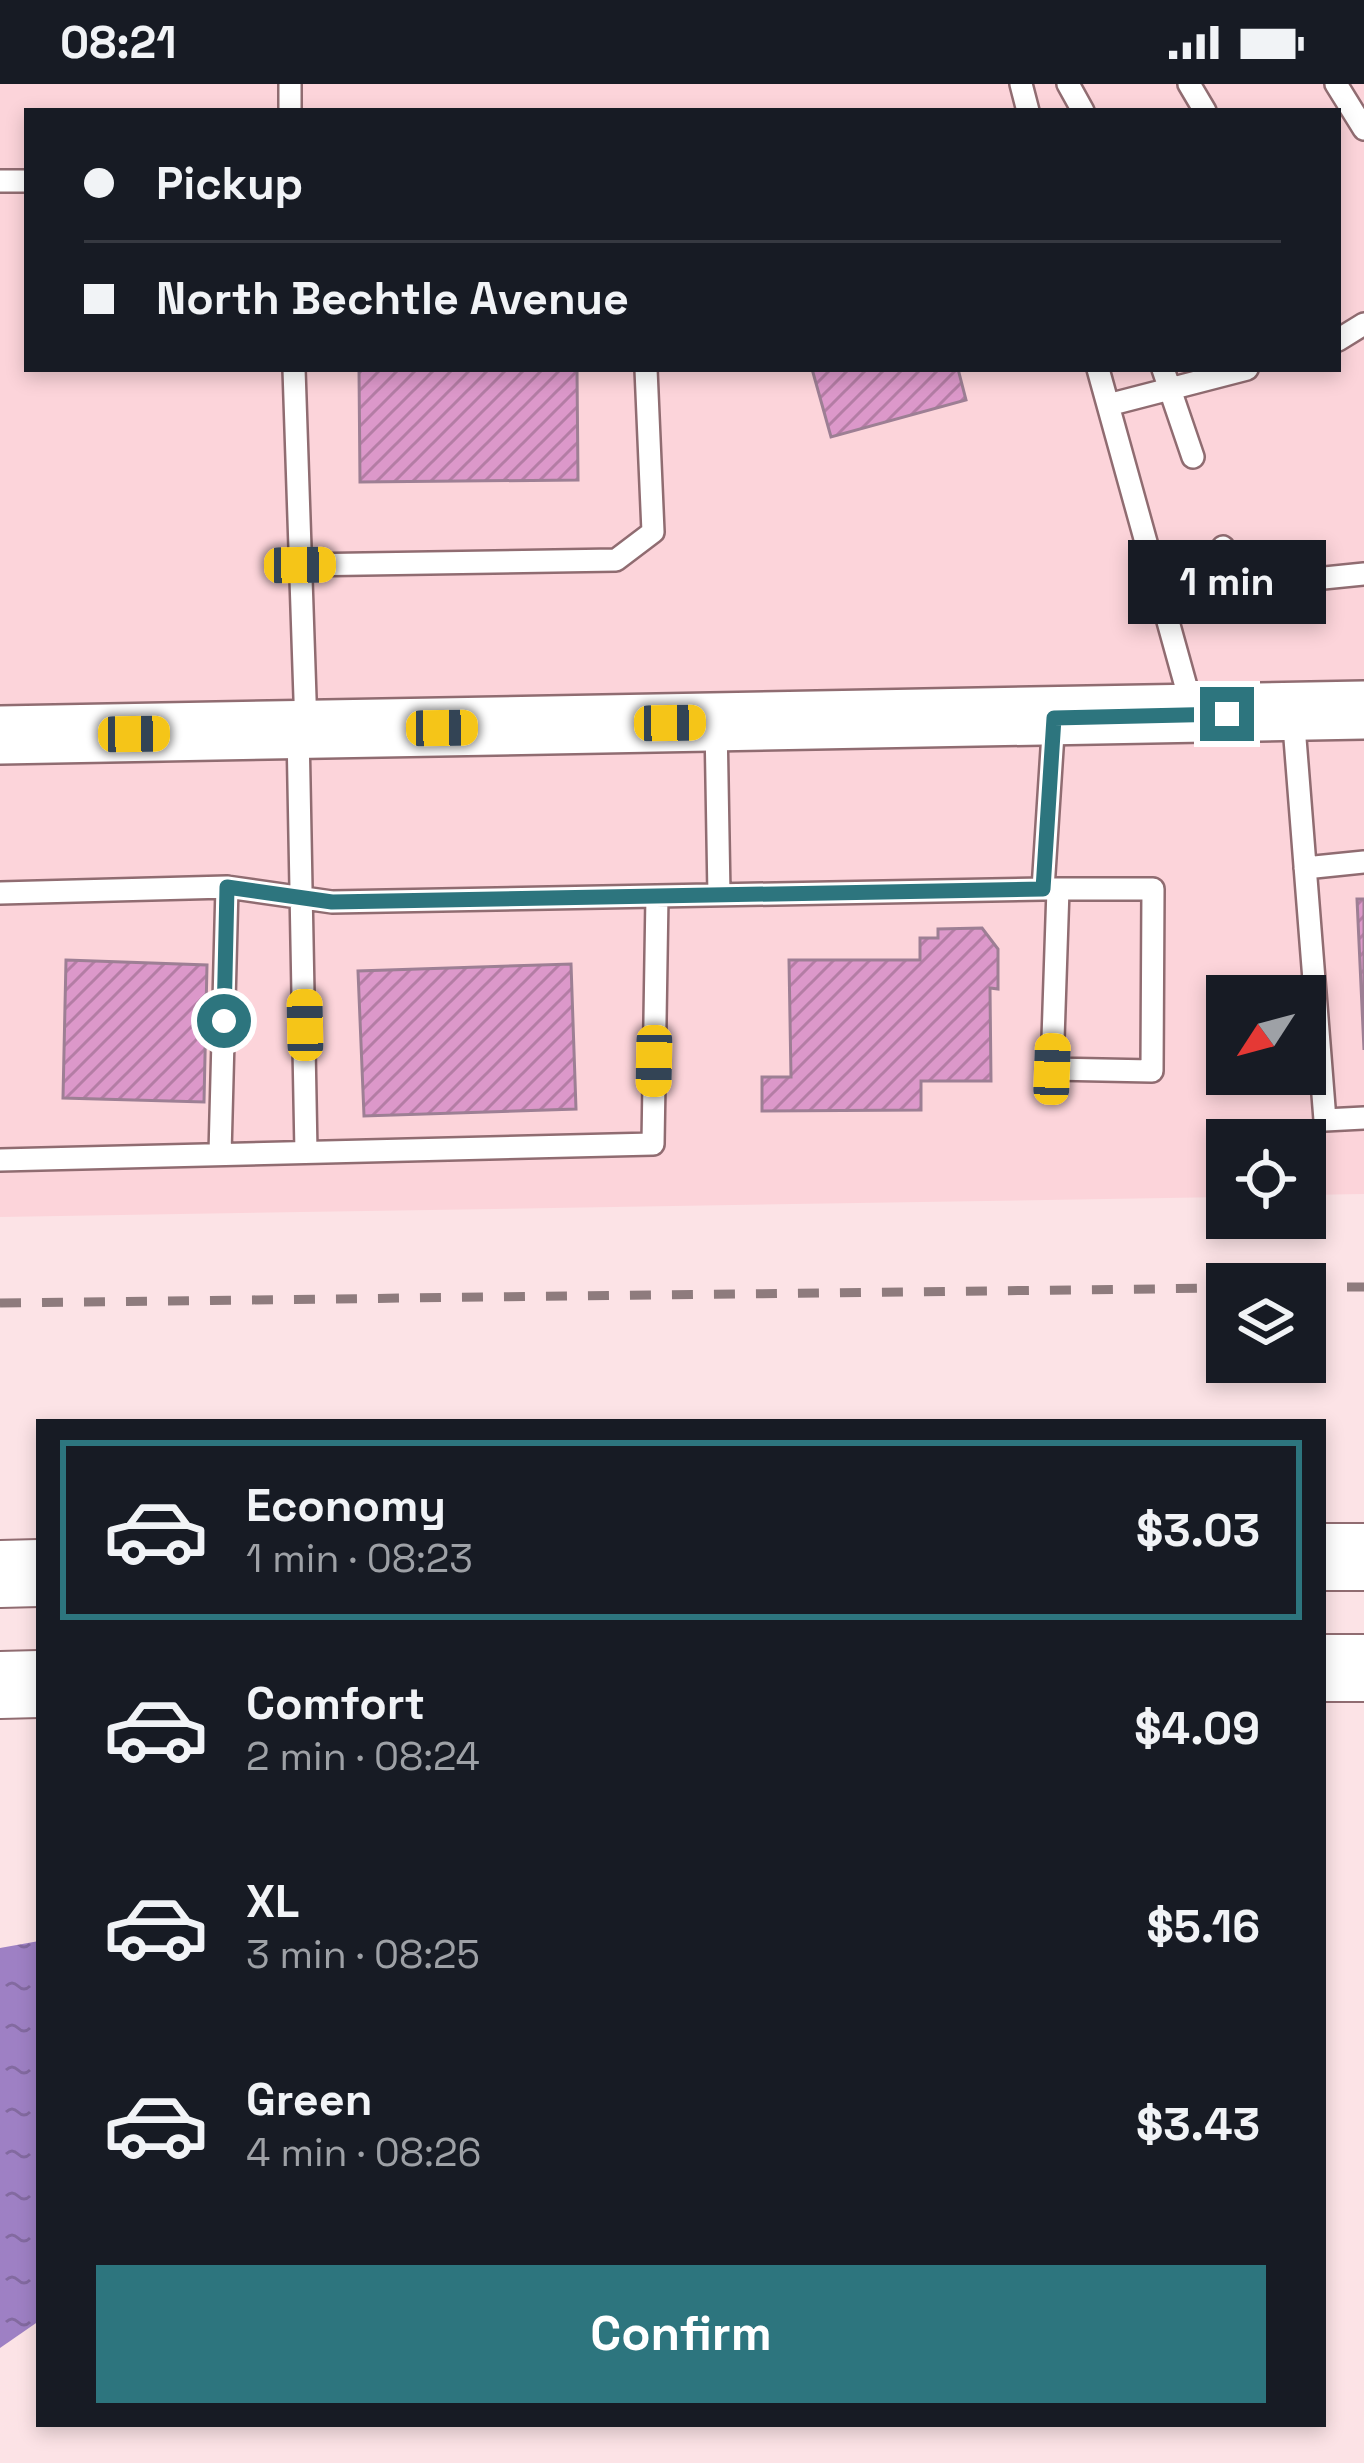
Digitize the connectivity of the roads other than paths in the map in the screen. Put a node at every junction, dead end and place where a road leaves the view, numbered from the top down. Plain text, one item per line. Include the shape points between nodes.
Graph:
1 (1336, 84) edge
2 (1364, 129) edge
3 (294, 372) edge
4 (646, 372) edge
5 (1100, 372) edge
6 (1224, 372) edge
7 (1166, 379) edge
8 (1108, 405) junction
9 (1193, 458) dead end
10 (1223, 548) dead end
11 (300, 565) junction
12 (1364, 574) edge
13 (1364, 710) edge
14 (1293, 712) junction
15 (1193, 715) junction
16 (1054, 718) junction
17 (716, 723) junction
18 (302, 730) junction
19 (0, 735) edge
20 (1364, 862) edge
21 (1306, 868) junction
22 (227, 887) junction
23 (1051, 889) junction
24 (0, 893) edge
25 (718, 895) junction
26 (657, 896) junction
27 (303, 898) junction
28 (1364, 1118) edge
29 (306, 1152) junction
30 (220, 1154) junction
31 (0, 1160) edge
32 (1326, 1557) edge
33 (1364, 1557) edge
34 (36, 1573) edge
35 (0, 1574) edge
36 (1326, 1667) edge
37 (1364, 1668) edge
38 (0, 1684) edge
39 (36, 1684) edge

1 - 2 lane
3 - 11 lane
4 - 11 lane via 653,532 616,560
5 - 8 lane
6 - 7 lane
7 - 8 lane
7 - 9 lane
8 - 15 lane
10 - 12 lane via 1236,586
11 - 18 lane
13 - 14 street
14 - 15 street
14 - 21 lane
15 - 16 street
16 - 17 street
16 - 23 lane
17 - 18 street
17 - 25 lane
18 - 19 street
18 - 27 lane
20 - 21 lane
21 - 28 lane via 1325,1120
22 - 24 lane
22 - 27 lane
22 - 30 lane
23 - 23 lane via 1154,889 1151,1071 1052,1069
23 - 25 lane
25 - 26 lane
26 - 27 lane
26 - 29 lane via 653,1144
27 - 29 lane
29 - 30 lane
30 - 31 lane
32 - 33 highway
34 - 35 highway
36 - 37 highway
38 - 39 highway

